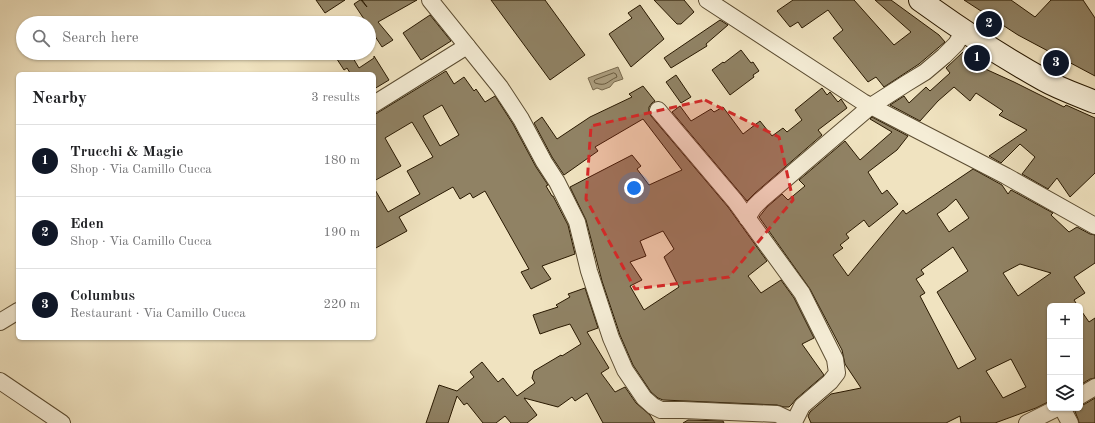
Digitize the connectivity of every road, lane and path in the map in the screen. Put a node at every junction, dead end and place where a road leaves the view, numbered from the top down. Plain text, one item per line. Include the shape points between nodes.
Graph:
1 (430, 0) edge
2 (707, 0) edge
3 (920, 0) edge
4 (964, 31) junction
5 (467, 46) junction
6 (1095, 102) edge
7 (376, 103) edge
8 (871, 106) junction
9 (658, 110) dead end
10 (747, 218) junction
11 (1095, 226) edge
12 (16, 312) edge
13 (0, 322) edge
14 (0, 381) edge
15 (1095, 387) edge
16 (1083, 394) edge
17 (1051, 411) edge
18 (1064, 411) edge
19 (794, 422) edge
20 (62, 423) edge
21 (1027, 423) edge
22 (1070, 423) edge

1 - 5 street
2 - 8 street
3 - 4 street
4 - 6 street via 1046,81
4 - 8 street via 956,44 925,72
5 - 7 street
5 - 19 street via 521,119 557,182 577,222 589,272 611,338 625,370 644,398 662,410 777,414
8 - 10 street via 761,200
8 - 11 street via 1006,176
9 - 10 street
10 - 19 street via 802,293 835,359 837,373 802,406
12 - 13 street
14 - 20 street
15 - 16 street
17 - 21 street
18 - 22 street

